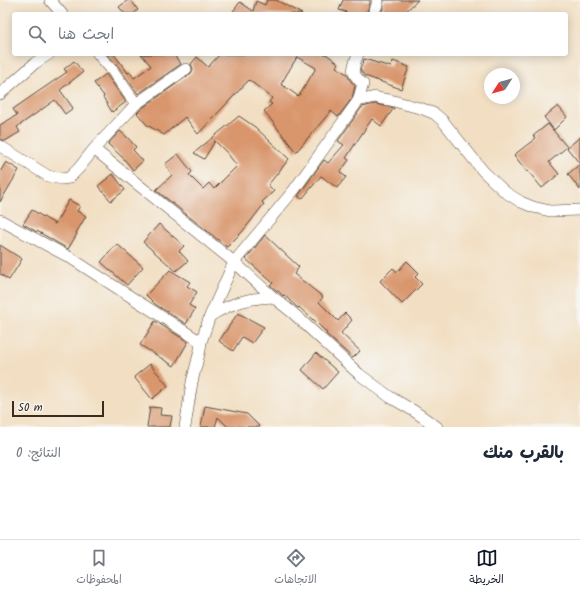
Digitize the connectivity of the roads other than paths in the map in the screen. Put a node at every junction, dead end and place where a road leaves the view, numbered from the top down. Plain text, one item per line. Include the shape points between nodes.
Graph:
1 (50, 0) edge
2 (377, 0) edge
3 (60, 12) edge
4 (374, 12) edge
5 (46, 56) edge
6 (100, 56) edge
7 (357, 56) edge
8 (186, 69) dead end
9 (0, 94) edge
10 (358, 101) junction
11 (136, 104) junction
12 (0, 146) edge
13 (94, 149) junction
14 (580, 210) edge
15 (0, 220) edge
16 (234, 262) junction
17 (273, 297) junction
18 (210, 316) junction
19 (201, 342) junction
20 (185, 427) edge
21 (437, 427) edge

1 - 3 street
2 - 4 street
5 - 9 street
6 - 11 street
7 - 10 street via 353,72 363,84
8 - 11 street
10 - 14 street via 375,96 435,114 483,171 505,192 533,207 550,211
10 - 16 street via 294,190
11 - 13 street
12 - 13 street via 48,176 62,179 69,178
13 - 16 street
15 - 19 street via 69,257
16 - 17 street
16 - 18 street
17 - 18 street via 246,300
17 - 21 street via 359,374
18 - 19 street
19 - 20 street

